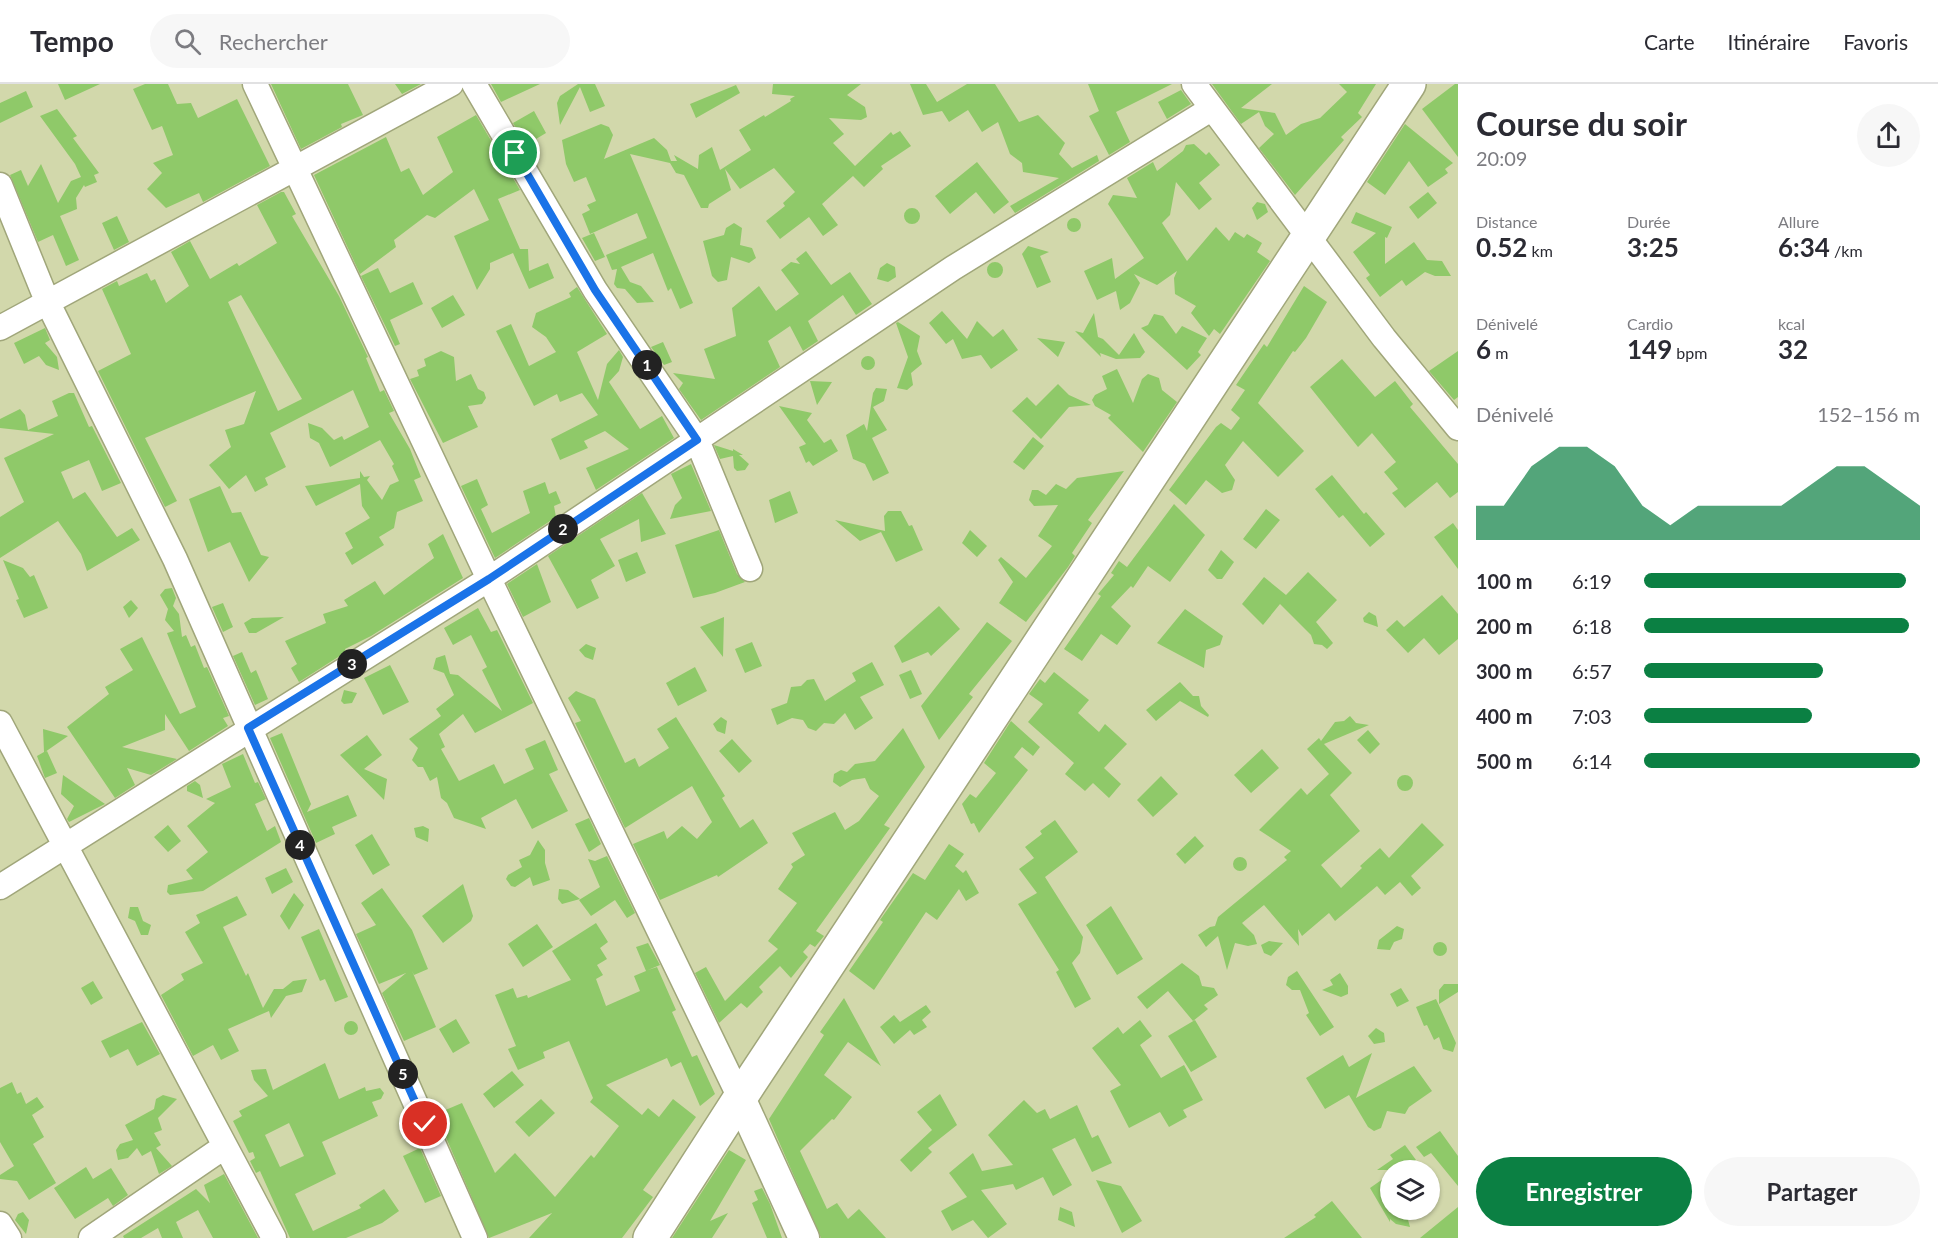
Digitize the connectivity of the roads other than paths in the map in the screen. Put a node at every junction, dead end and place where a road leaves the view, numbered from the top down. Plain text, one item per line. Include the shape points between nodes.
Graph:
1 (255, 84) edge
2 (451, 84) edge
3 (474, 84) edge
4 (1194, 84) edge
5 (1409, 84) edge
6 (1211, 109) junction
7 (293, 168) junction
8 (0, 185) edge
9 (1307, 236) junction
10 (47, 301) junction
11 (0, 328) edge
12 (1458, 428) edge
13 (697, 440) junction
14 (750, 569) dead end
15 (489, 579) junction
16 (0, 723) edge
17 (248, 728) junction
18 (65, 845) junction
19 (0, 887) edge
20 (740, 1098) junction
21 (224, 1147) junction
22 (0, 1224) edge
23 (9, 1238) edge
24 (91, 1238) edge
25 (274, 1238) edge
26 (475, 1238) edge
27 (650, 1238) edge
28 (804, 1238) edge

1 - 7 street
2 - 7 street
3 - 13 street via 595,290
4 - 6 street
5 - 9 highway
6 - 9 street
6 - 13 street via 953,268
7 - 10 street
7 - 15 street
8 - 10 street
9 - 12 street
9 - 20 highway
10 - 11 street
10 - 17 street via 175,559
13 - 14 street
13 - 15 street
15 - 17 street
15 - 20 street
16 - 18 street
17 - 18 street
17 - 26 street
18 - 19 street
18 - 21 street
20 - 27 highway
20 - 28 main road
21 - 24 street
21 - 25 street
22 - 23 street

